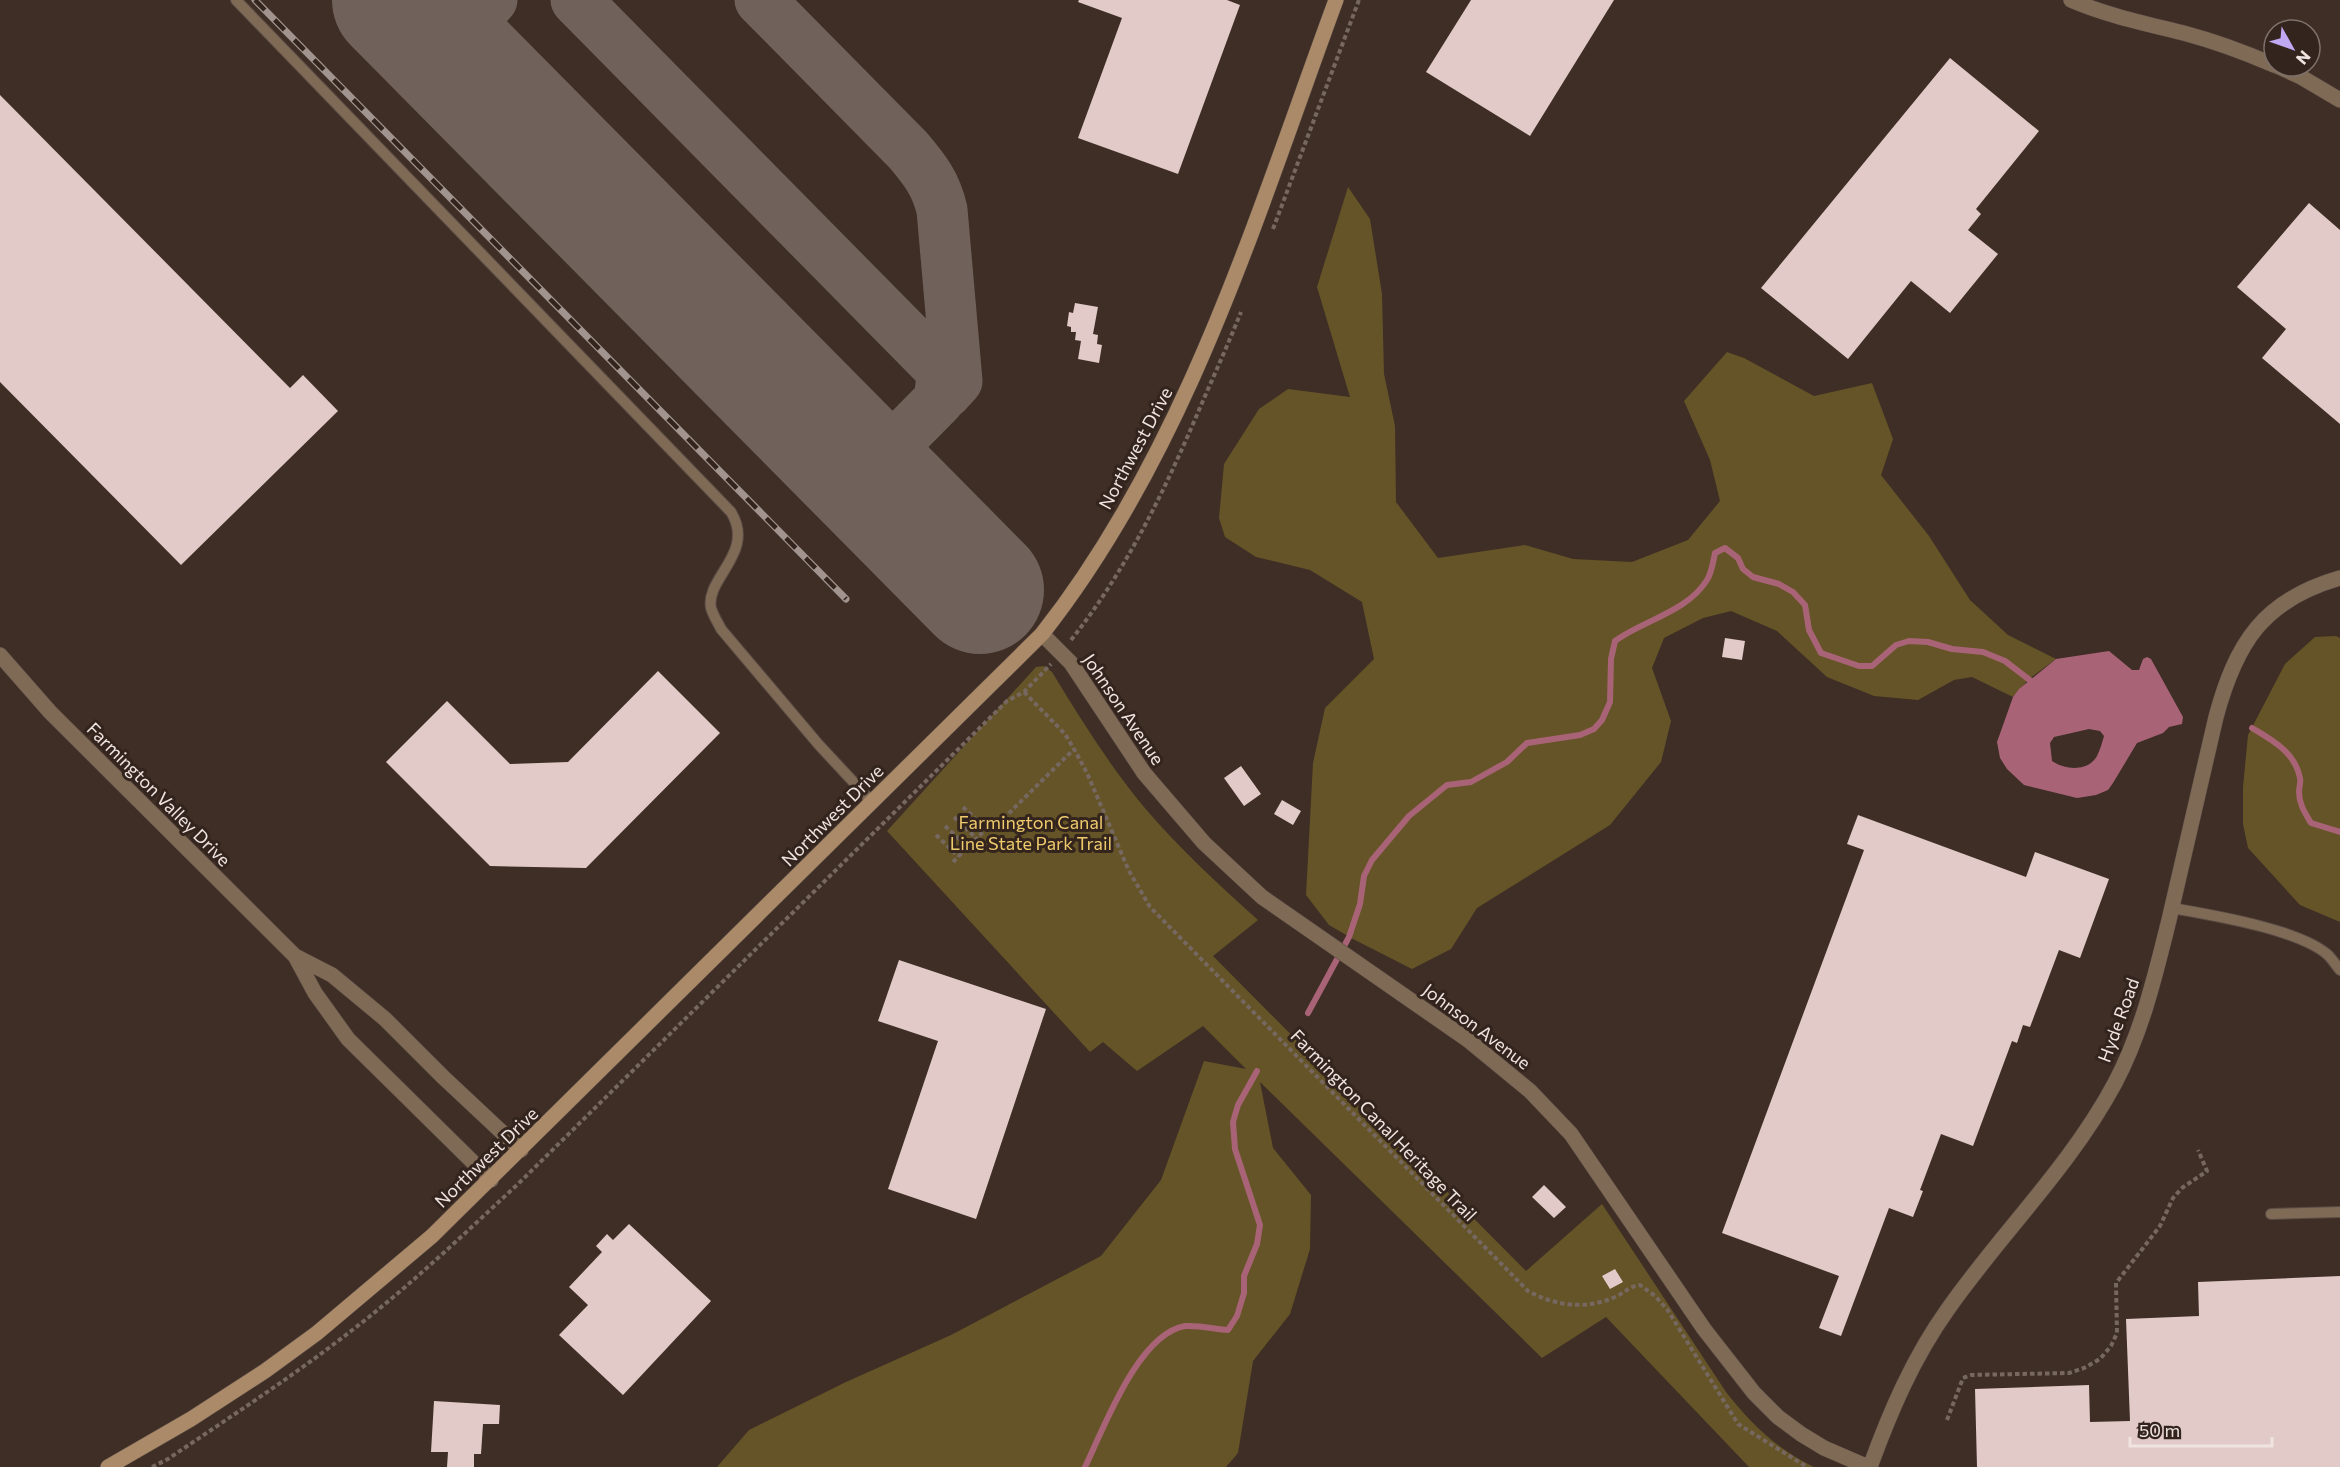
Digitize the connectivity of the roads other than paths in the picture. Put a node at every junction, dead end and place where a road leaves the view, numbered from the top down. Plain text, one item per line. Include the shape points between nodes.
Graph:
1 (236, 0) edge
2 (1336, 0) edge
3 (2072, 0) edge
4 (2262, 60) edge
5 (2299, 78) edge
6 (2340, 100) edge
7 (2340, 578) edge
8 (1042, 634) junction
9 (0, 655) edge
10 (873, 803) junction
11 (2172, 908) junction
12 (295, 956) junction
13 (2340, 970) edge
14 (521, 1150) junction
15 (491, 1180) junction
16 (2340, 1212) edge
17 (2271, 1214) dead end
18 (108, 1467) edge
19 (1869, 1467) edge

1 - 10 lane via 731,512 737,522 738,538 712,596 711,608 761,678
2 - 8 main road, Northwest Drive via 1223,304 1174,421 1107,541
3 - 4 street
5 - 6 street
7 - 11 street, Hyde Road via 2303,590 2264,618 2235,661 2224,684
8 - 10 main road, Northwest Drive
8 - 19 street, Johnson Avenue via 1071,663 1144,773 1204,843 1262,897 1468,1040 1530,1091 1576,1142 1704,1329 1754,1393 1801,1434
9 - 12 street, Farmington Valley Drive via 50,712
10 - 14 main road, Northwest Drive
11 - 13 lane via 2236,920 2307,942 2327,954
11 - 19 street, Hyde Road via 2144,1017 2115,1083 2063,1164 1931,1335 1901,1390
12 - 14 street, Farmington Valley Drive via 332,975 385,1019
12 - 15 street, Farmington Valley Drive via 315,993 348,1039
14 - 15 main road, Northwest Drive
15 - 18 main road, Northwest Drive via 432,1236 317,1333 191,1419
16 - 17 lane

